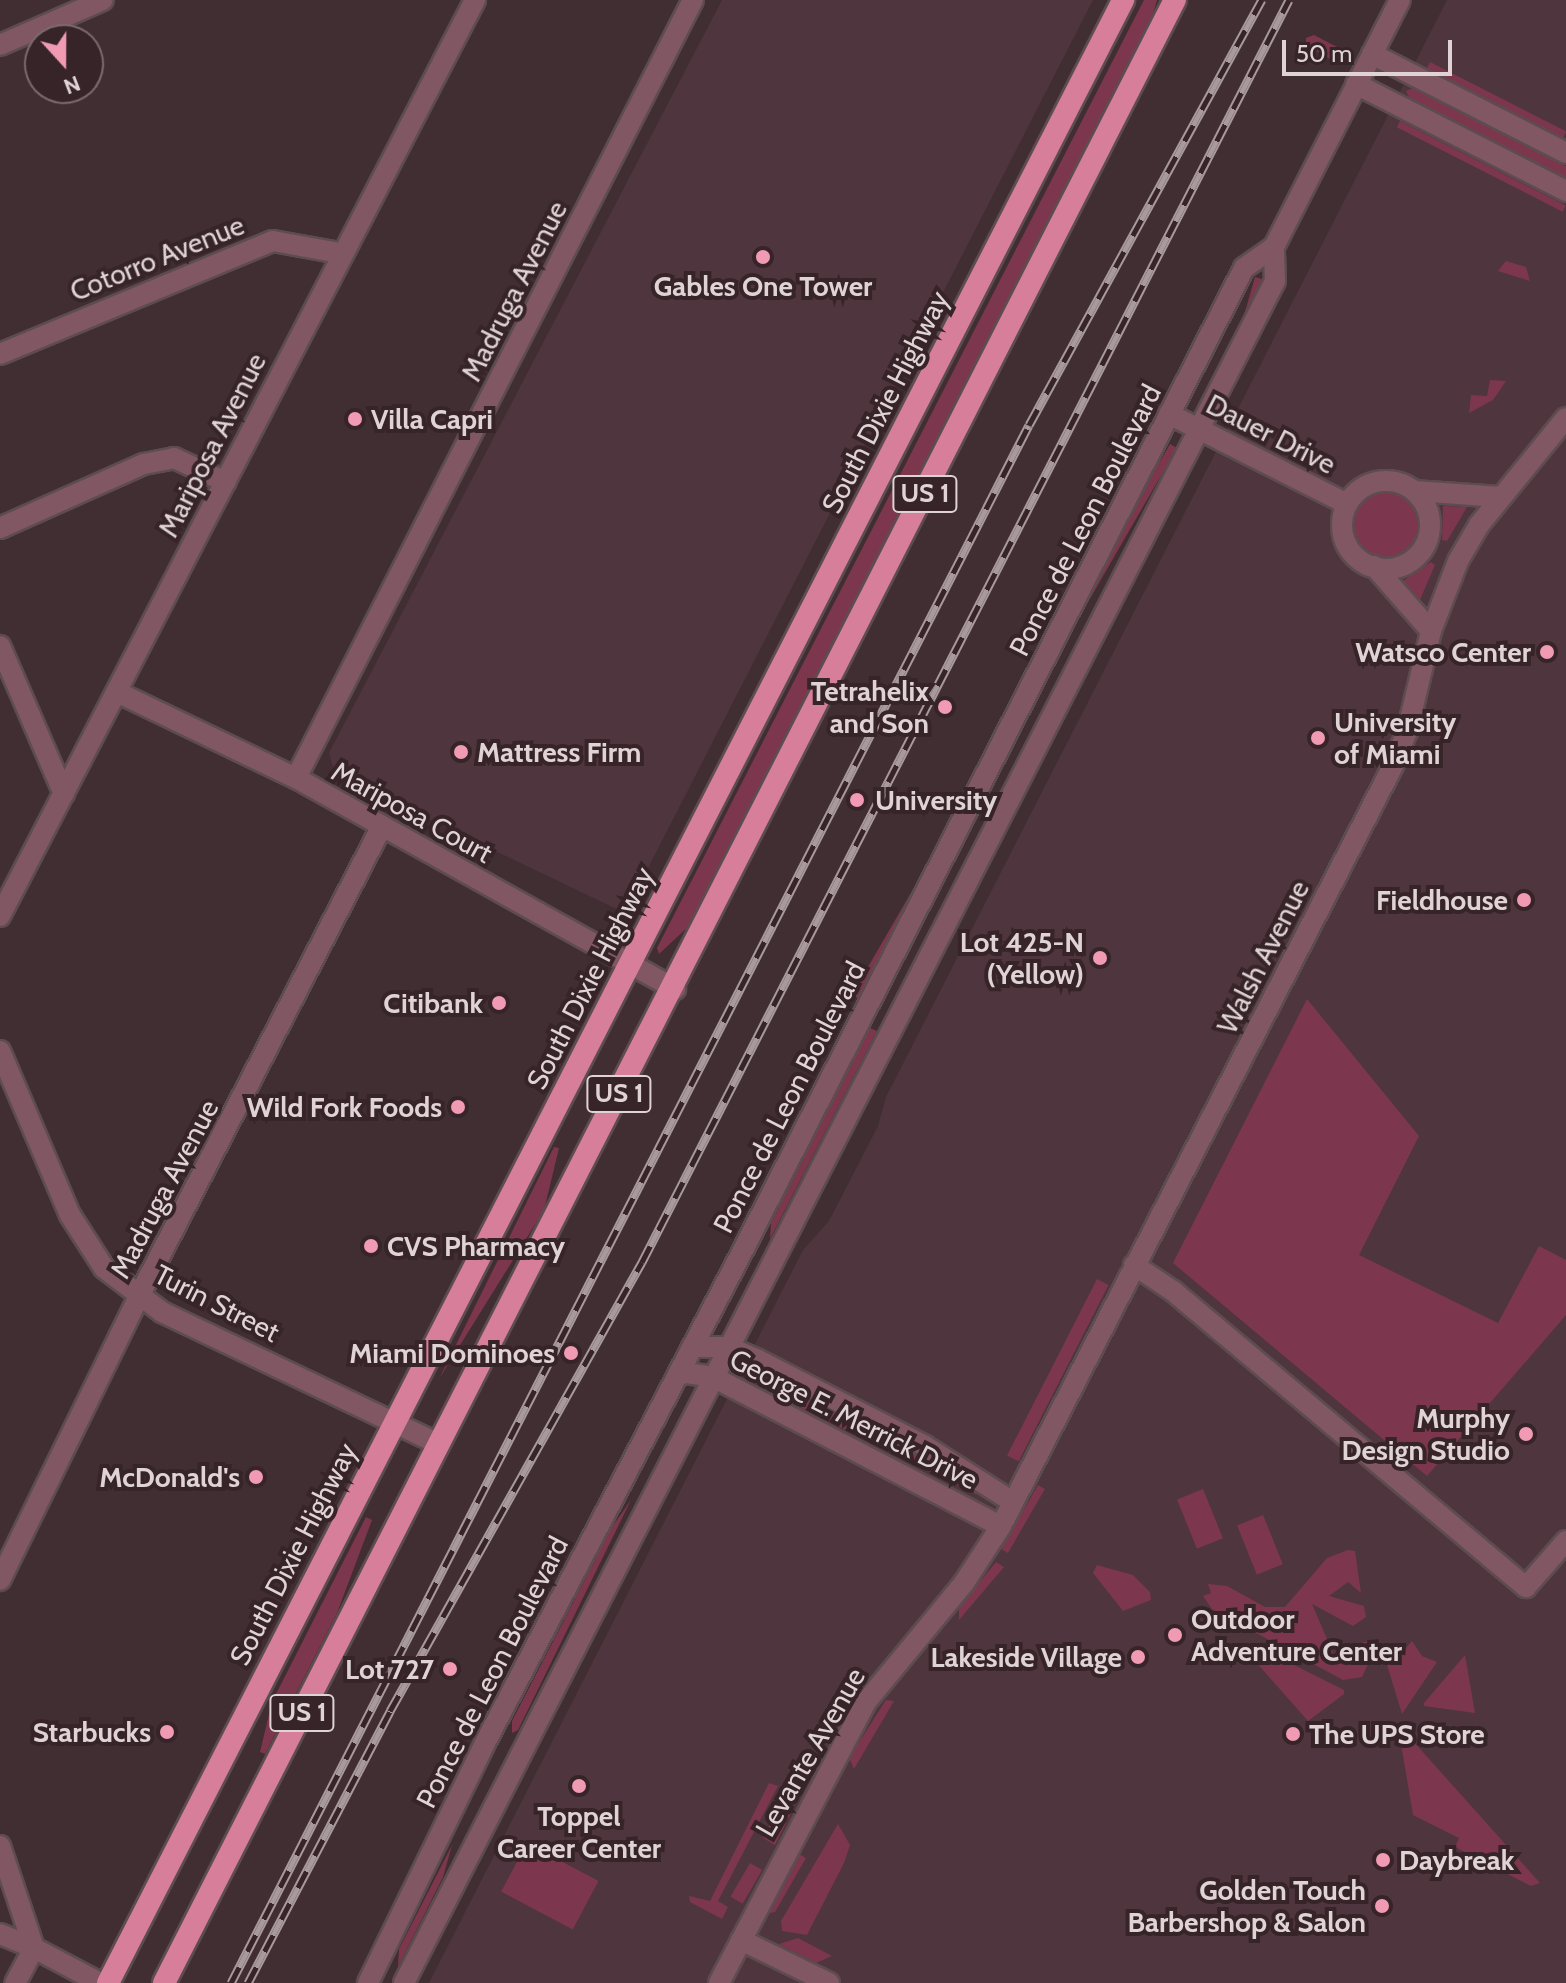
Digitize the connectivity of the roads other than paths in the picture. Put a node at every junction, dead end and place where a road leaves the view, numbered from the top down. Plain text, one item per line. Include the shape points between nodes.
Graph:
1 (103, 0) edge
2 (475, 0) edge
3 (693, 0) edge
4 (1123, 0) edge
5 (1175, 0) edge
6 (1400, 0) edge
7 (0, 45) edge
8 (1372, 54) junction
9 (1356, 84) junction
10 (1566, 153) edge
11 (1566, 191) edge
12 (1274, 247) junction
13 (340, 253) junction
14 (0, 354) edge
15 (1169, 414) junction
16 (1566, 418) edge
17 (1199, 429) junction
18 (226, 482) junction
19 (1414, 491) junction
20 (1501, 497) junction
21 (1347, 504) junction
22 (0, 528) edge
23 (1374, 566) junction
24 (1431, 631) junction
25 (0, 646) edge
26 (117, 692) junction
27 (296, 778) junction
28 (64, 794) junction
29 (382, 826) junction
30 (0, 916) edge
31 (631, 965) junction
32 (675, 989) junction
33 (0, 1051) edge
34 (1134, 1265) junction
35 (138, 1298) junction
36 (692, 1347) junction
37 (728, 1347) junction
38 (679, 1372) junction
39 (713, 1377) junction
40 (799, 1382) junction
41 (785, 1413) junction
42 (395, 1421) junction
43 (439, 1444) junction
44 (1013, 1502) junction
45 (1001, 1526) junction
46 (1566, 1541) edge
47 (0, 1580) edge
48 (0, 1846) edge
49 (0, 1934) edge
50 (741, 1940) junction
51 (34, 1948) junction
52 (15, 1983) edge
53 (100, 1983) edge
54 (108, 1983) edge
55 (164, 1983) edge
56 (368, 1983) edge
57 (404, 1983) edge
58 (719, 1983) edge
59 (829, 1983) edge

1 - 7 street
2 - 13 street, Mariposa Avenue
3 - 27 street, Madruga Avenue
4 - 31 highway, South Dixie Highway / US 1
5 - 32 highway, US 1
6 - 8 street, Ponce de Leon Boulevard
8 - 9 street, Ponce de Leon Boulevard
8 - 10 street
9 - 11 street
9 - 12 street, Ponce de Leon Boulevard
12 - 15 street, Ponce de Leon Boulevard via 1244,268
12 - 17 street, Ponce de Leon Boulevard via 1275,281
13 - 14 street, Cotorro Avenue via 273,241
13 - 18 street, Mariposa Avenue
15 - 17 street, Dauer Drive
15 - 36 street, Ponce de Leon Boulevard
16 - 20 street, Walsh Avenue
17 - 21 street, Dauer Drive
17 - 37 street, Ponce de Leon Boulevard
18 - 22 street via 174,458 144,464
18 - 26 street, Mariposa Avenue
19 - 20 street
19 - 21 street via 1388,481 1372,483
19 - 23 street via 1430,516 1425,545 1403,565
20 - 24 street, Walsh Avenue via 1458,561
21 - 23 street via 1347,545
23 - 24 street
24 - 34 street, Walsh Avenue via 1407,732 1393,766
25 - 28 street
26 - 27 street, Mariposa Court
26 - 28 street, Mariposa Avenue
27 - 29 street, Mariposa Court
28 - 30 street, Mariposa Avenue
29 - 31 street, Mariposa Court
29 - 35 street, Madruga Avenue
31 - 32 street, Mariposa Court
31 - 42 highway, South Dixie Highway / US 1
32 - 43 highway, US 1
33 - 35 street, Turin Street via 75,1225 104,1268
34 - 44 street, Walsh Avenue
34 - 46 street via 1182,1298 1526,1587
35 - 42 street, Turin Street
35 - 47 street, Madruga Avenue
36 - 37 street, George E. Merrick Drive
36 - 38 street, Ponce de Leon Boulevard
37 - 39 street, Ponce de Leon Boulevard
37 - 40 street, George E. Merrick Drive
38 - 39 street, George E. Merrick Drive
38 - 56 street, Ponce de Leon Boulevard via 485,1743
39 - 41 street, George E. Merrick Drive
39 - 57 street, Ponce de Leon Boulevard
40 - 41 street
40 - 44 street, George E. Merrick Drive via 925,1446
41 - 45 street, George E. Merrick Drive
42 - 43 street, Turin Street
42 - 54 highway, South Dixie Highway / US 1
43 - 55 highway, US 1
44 - 45 street, Walsh Avenue
45 - 50 street, Levante Avenue via 964,1583 866,1702
48 - 51 street
49 - 51 street
50 - 58 street, Levante Avenue
50 - 59 street
51 - 52 street
51 - 53 street

